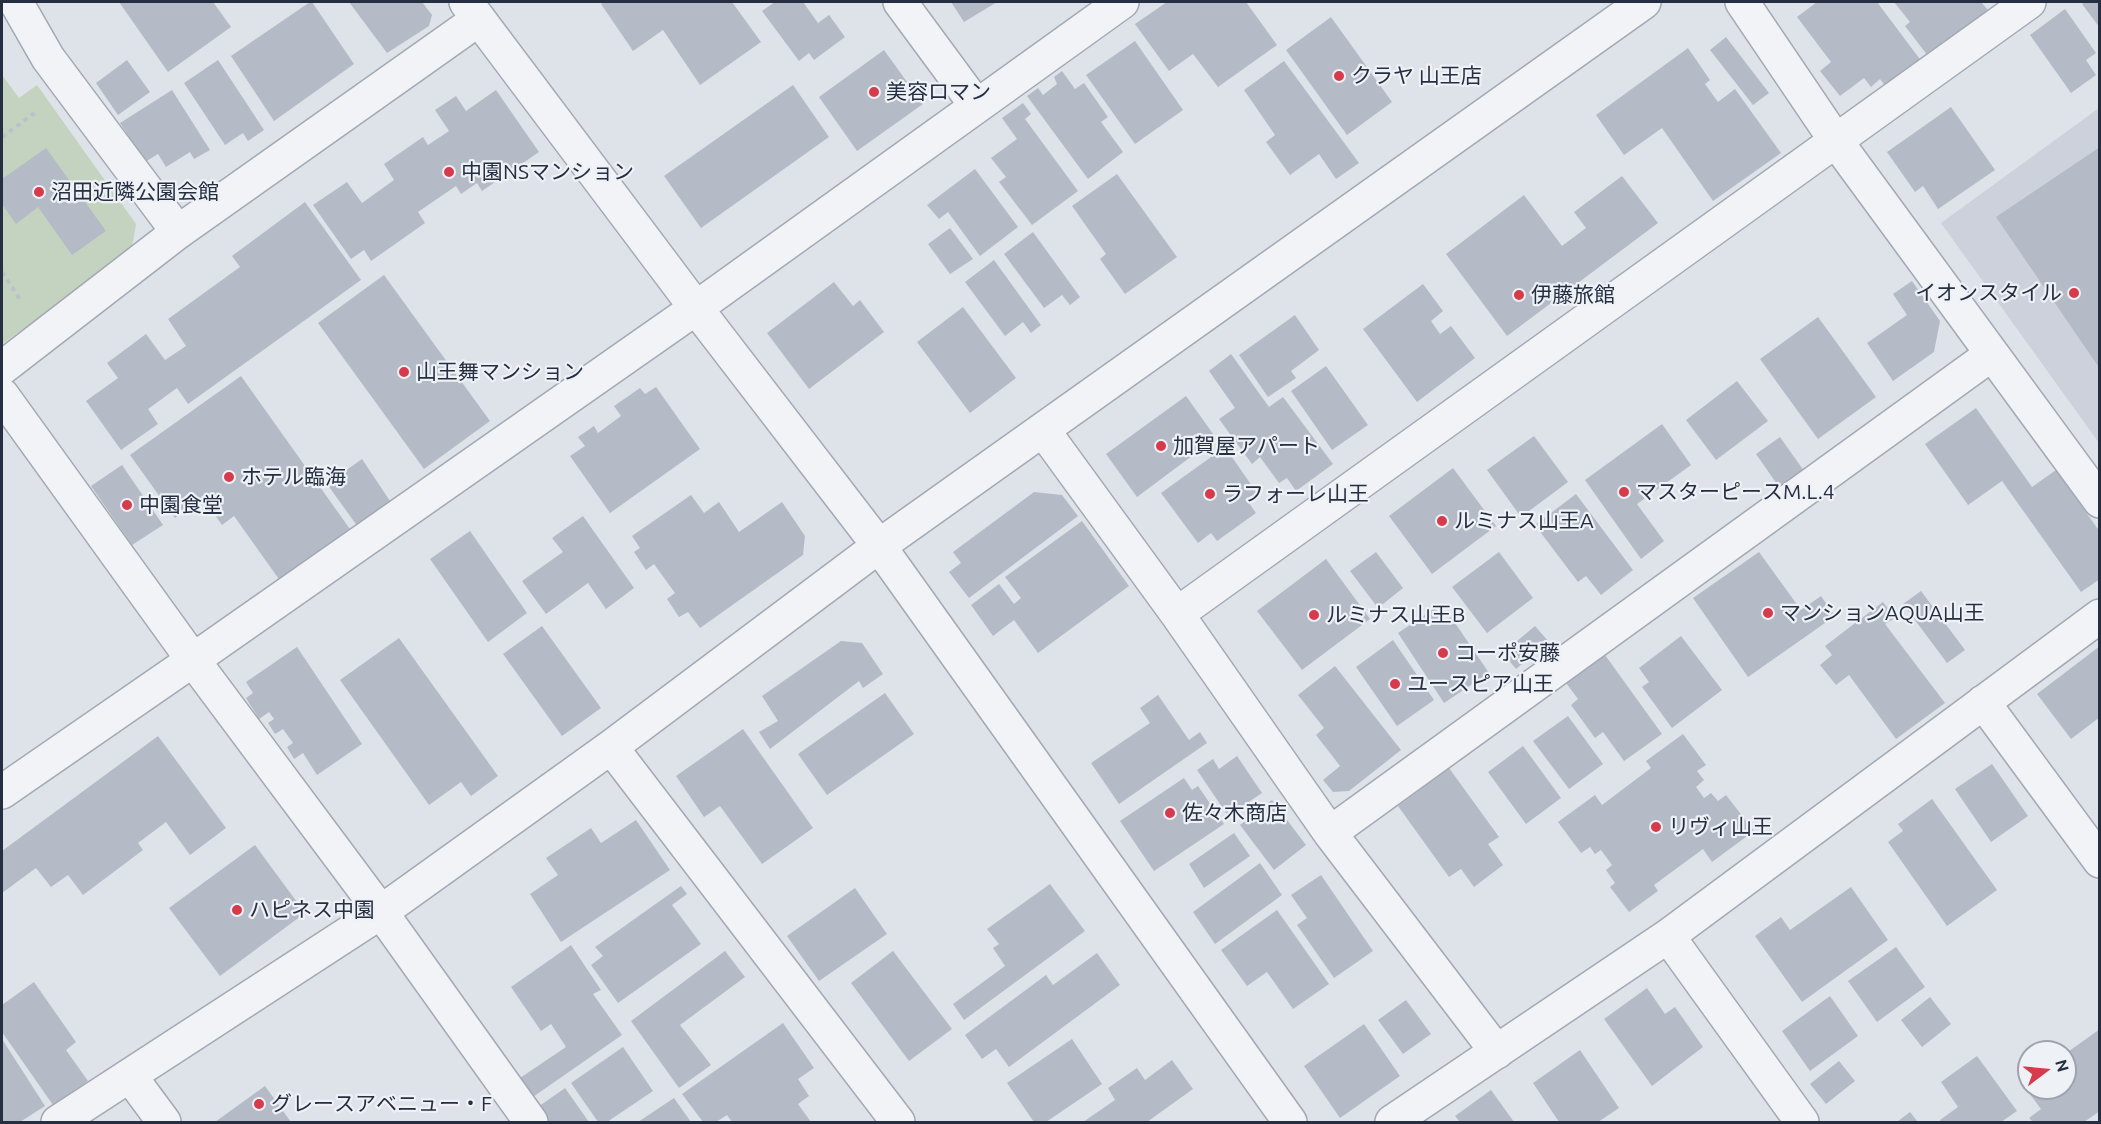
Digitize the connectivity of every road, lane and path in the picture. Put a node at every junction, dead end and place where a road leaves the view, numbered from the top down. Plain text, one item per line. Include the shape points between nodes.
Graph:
1 (16, 2) edge
2 (900, 2) edge
3 (1122, 2) edge
4 (1644, 2) edge
5 (1742, 2) edge
6 (2029, 2) edge
7 (472, 10) edge
8 (976, 105) junction
9 (35, 112) dead end
10 (2, 137) edge
11 (1836, 141) junction
12 (178, 232) junction
13 (696, 308) junction
14 (1992, 354) junction
15 (2, 368) edge
16 (2, 395) edge
17 (1043, 430) junction
18 (2100, 501) edge
19 (879, 546) junction
20 (1177, 614) junction
21 (2100, 616) edge
22 (193, 660) junction
23 (1983, 702) junction
24 (611, 747) junction
25 (2, 792) edge
26 (1330, 833) junction
27 (2100, 861) edge
28 (381, 912) junction
29 (1668, 936) junction
30 (1497, 1052) junction
31 (130, 1076) junction
32 (58, 1122) edge
33 (164, 1122) edge
34 (531, 1122) edge
35 (898, 1122) edge
36 (1290, 1122) edge
37 (1392, 1122) edge
38 (1802, 1122) edge

1 - 12 street via 48,58
2 - 8 street
3 - 8 street
4 - 17 street
5 - 11 street
6 - 11 street
7 - 12 street
7 - 13 street
8 - 13 street
9 - 10 path
11 - 14 street
11 - 20 street
12 - 15 street
13 - 19 street
13 - 22 street
14 - 18 street
14 - 26 street
16 - 22 street
17 - 19 street
17 - 20 street
19 - 24 street
19 - 36 street
20 - 26 street
21 - 23 street
22 - 25 street
22 - 28 street
23 - 27 street
23 - 29 street
24 - 28 street
24 - 35 street
26 - 30 street
28 - 31 street
28 - 34 street
29 - 30 street
29 - 38 street
30 - 37 street
31 - 32 street
31 - 33 street

